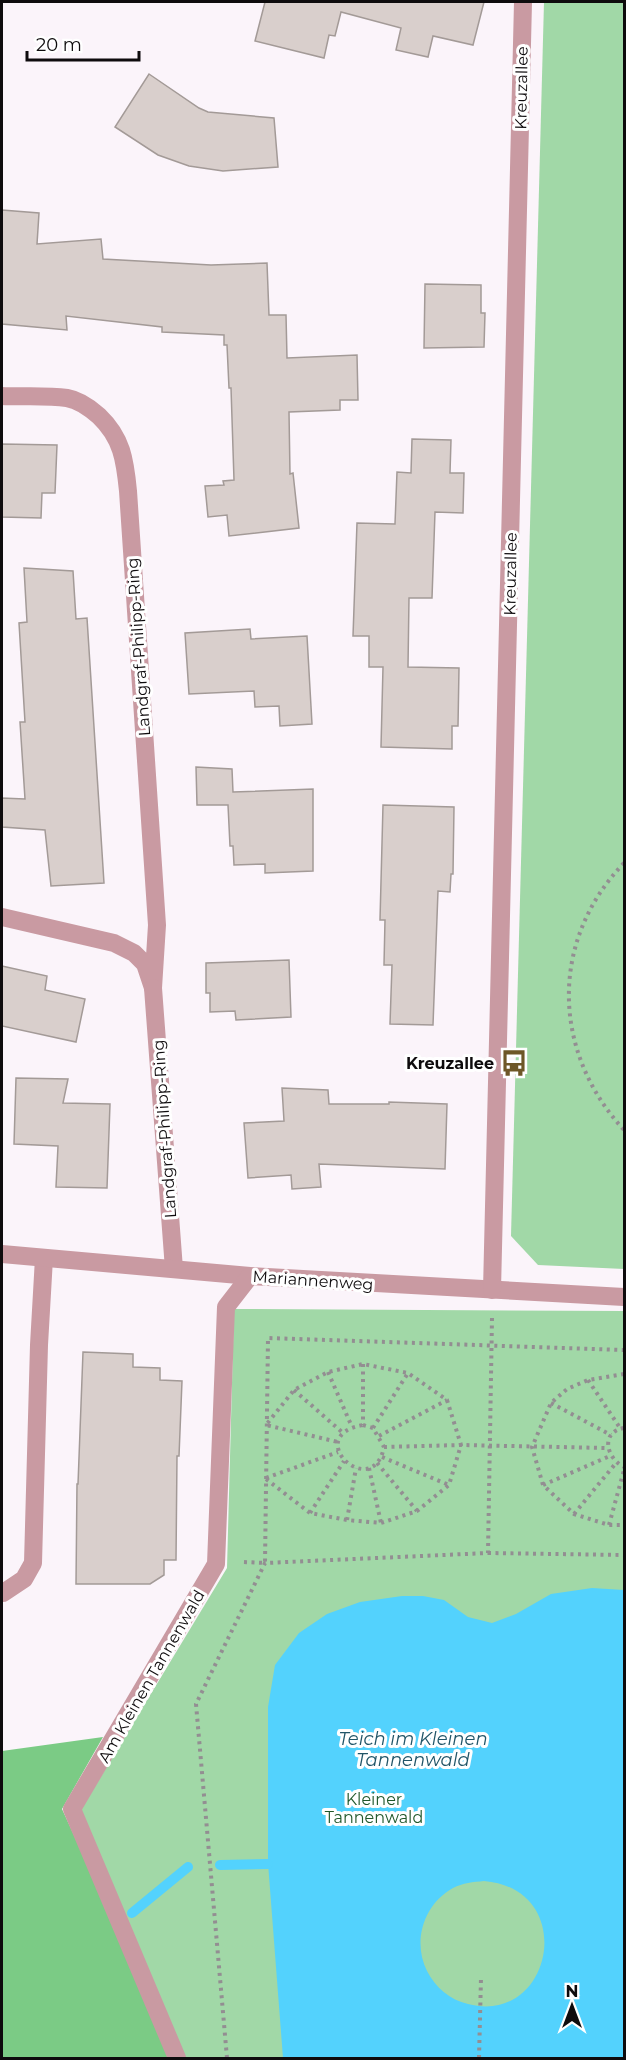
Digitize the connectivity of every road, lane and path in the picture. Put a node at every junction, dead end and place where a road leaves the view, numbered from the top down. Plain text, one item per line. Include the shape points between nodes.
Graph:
1 (523, 2) edge
2 (2, 396) edge
3 (624, 863) edge
4 (2, 917) edge
5 (153, 988) junction
6 (624, 1130) edge
7 (2, 1254) edge
8 (44, 1258) junction
9 (174, 1269) junction
10 (250, 1276) junction
11 (492, 1290) junction
12 (624, 1297) edge
13 (490, 1345) junction
14 (624, 1350) edge
15 (363, 1364) junction
16 (328, 1372) junction
17 (408, 1374) junction
18 (624, 1374) edge
19 (588, 1380) junction
20 (294, 1390) junction
21 (447, 1400) junction
22 (551, 1403) junction
23 (266, 1425) junction
24 (363, 1425) junction
25 (352, 1427) junction
26 (373, 1428) junction
27 (622, 1428) edge
28 (343, 1433) junction
29 (611, 1435) junction
30 (379, 1436) junction
31 (338, 1442) junction
32 (461, 1445) junction
33 (384, 1446) junction
34 (489, 1446) junction
35 (532, 1447) junction
36 (607, 1448) junction
37 (338, 1452) junction
38 (382, 1456) junction
39 (610, 1456) junction
40 (344, 1461) junction
41 (377, 1463) junction
42 (616, 1463) junction
43 (356, 1468) junction
44 (369, 1468) junction
45 (624, 1468) edge
46 (265, 1478) junction
47 (449, 1485) junction
48 (543, 1485) junction
49 (417, 1511) junction
50 (310, 1513) junction
51 (574, 1514) junction
52 (347, 1520) junction
53 (381, 1523) junction
54 (609, 1525) junction
55 (624, 1525) edge
56 (488, 1553) junction
57 (624, 1555) edge
58 (265, 1563) junction
59 (3, 1593) edge
60 (481, 1978) dead end
61 (177, 2058) edge
62 (227, 2058) edge
63 (479, 2058) edge

1 - 11 street, Kreuzallee
2 - 5 street, Landgraf-Philipp-Ring via 68,398 81,403 109,425 122,453 157,925
3 - 6 path via 587,916 573,955 568,997 579,1059 598,1097
4 - 5 street, Landgraf-Philipp-Ring via 114,943 145,964
5 - 9 street, Landgraf-Philipp-Ring
7 - 8 street, Mariannenweg
8 - 9 street, Mariannenweg
8 - 59 street via 33,1563 24,1579
9 - 10 street, Mariannenweg
10 - 11 street, Mariannenweg
10 - 61 street, Am Kleinen Tannenwald via 226,1307 216,1564 72,1809
11 - 12 street, Mariannenweg
11 - 13 path
13 - 14 path
13 - 23 path via 268,1338
13 - 34 path
15 - 16 path
15 - 17 path
15 - 24 path
16 - 20 path
16 - 25 path
17 - 21 path
17 - 26 path
18 - 19 path
19 - 22 path via 567,1389
19 - 27 path
20 - 23 path
20 - 28 path
21 - 30 path
21 - 32 path
22 - 29 path
22 - 35 path
23 - 31 path
23 - 46 path
24 - 25 path
24 - 26 path
25 - 28 path
26 - 30 path
27 - 29 path
28 - 31 path
29 - 36 path
30 - 33 path
31 - 37 path
32 - 33 path
32 - 34 path
32 - 47 path
33 - 38 path
34 - 35 path
34 - 56 path
35 - 36 path
35 - 48 path
36 - 39 path
37 - 40 path
37 - 46 path
38 - 41 path
38 - 47 path
39 - 42 path
39 - 48 path
40 - 43 path
40 - 50 path
41 - 44 path
41 - 49 path
42 - 45 path
42 - 51 path
43 - 44 path
43 - 52 path
44 - 53 path
45 - 54 path
46 - 50 path
46 - 58 path
47 - 49 path
48 - 51 path
49 - 53 path
50 - 52 path
51 - 54 path
52 - 53 path
54 - 55 path
56 - 57 path
56 - 58 path
58 - 62 path via 196,1704
60 - 63 path

